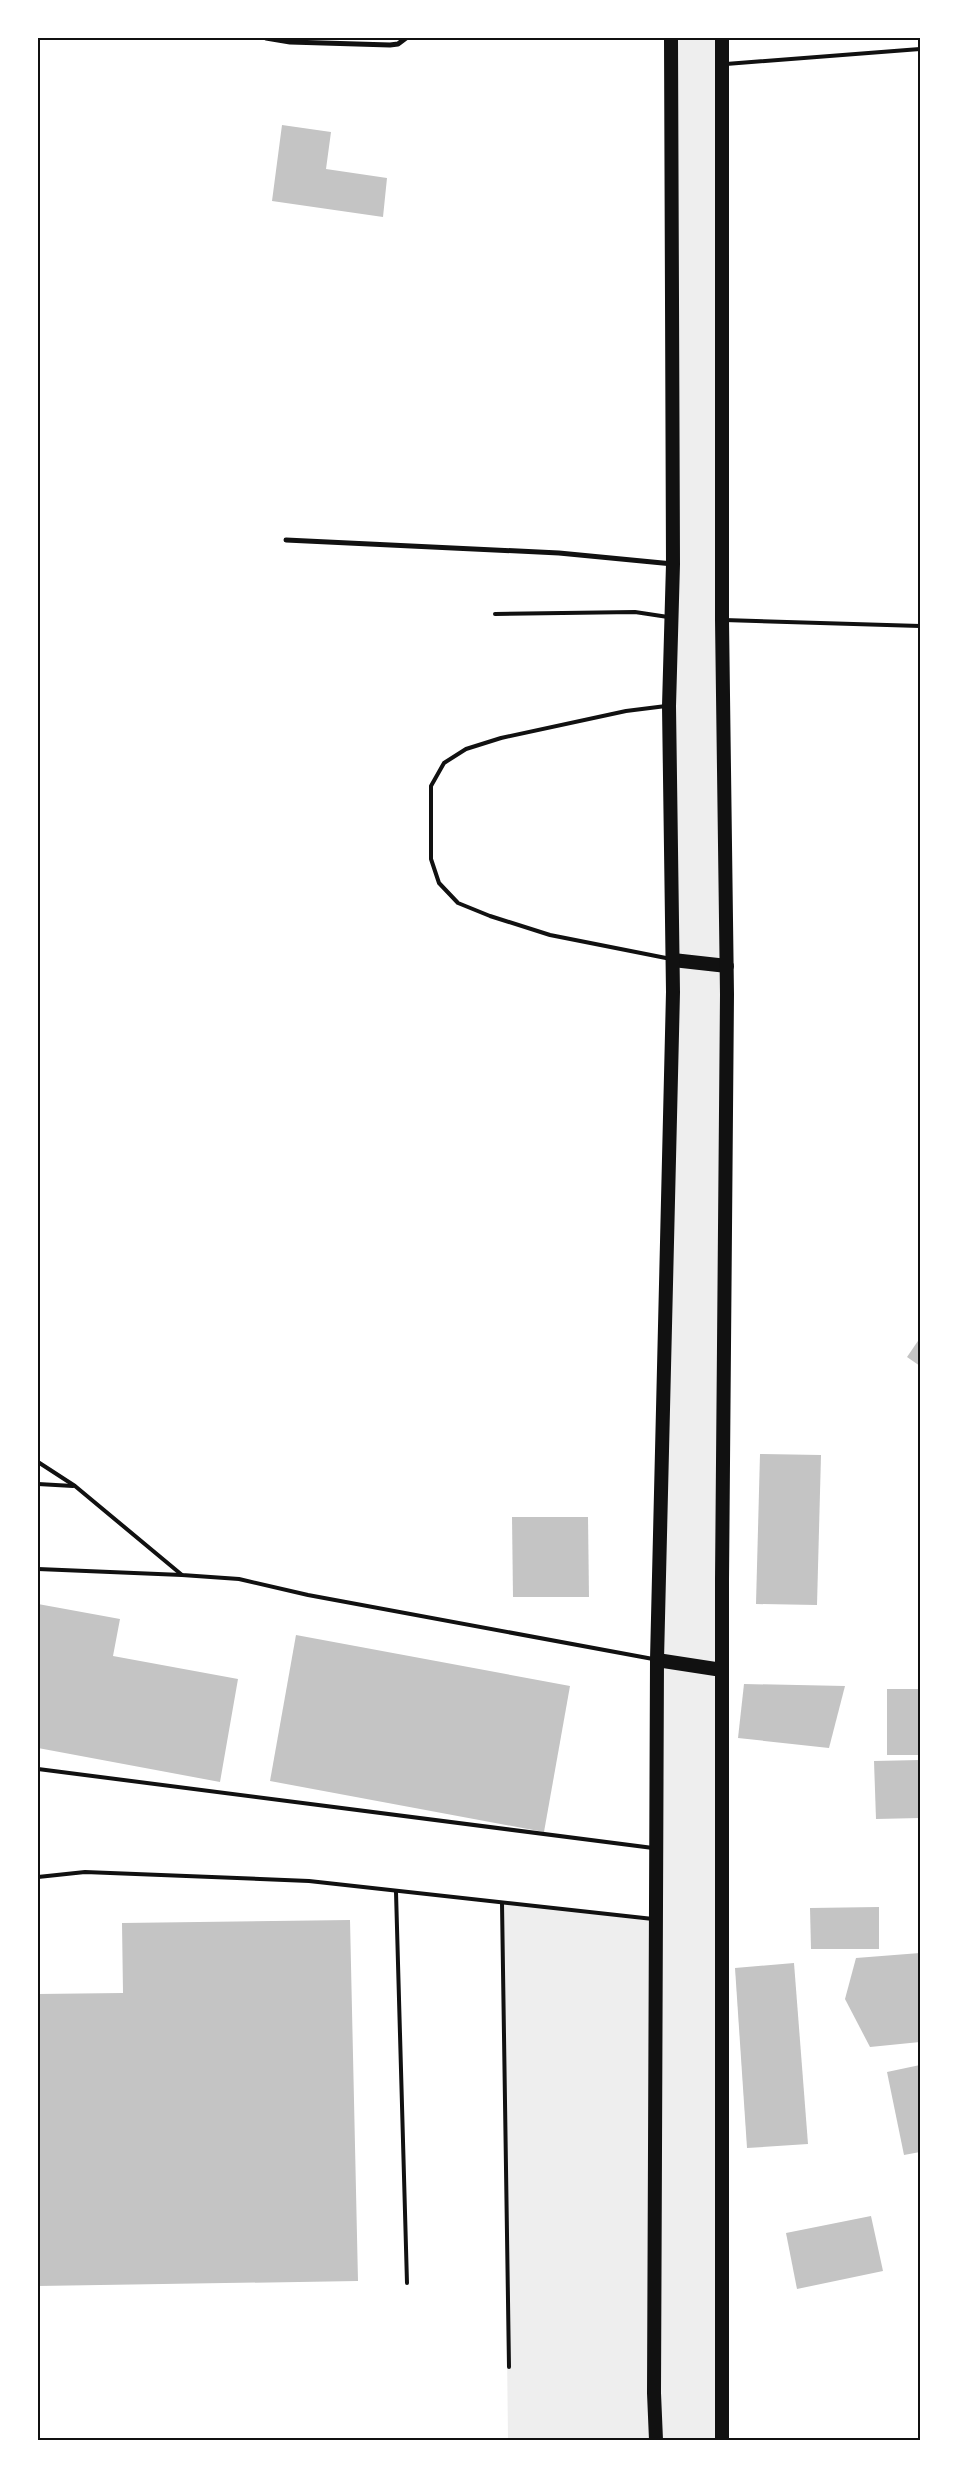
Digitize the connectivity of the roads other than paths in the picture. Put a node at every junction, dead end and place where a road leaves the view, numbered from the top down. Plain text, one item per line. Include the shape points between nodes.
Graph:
1 (266, 38) edge
2 (406, 38) edge
3 (671, 38) edge
4 (722, 38) edge
5 (920, 49) edge
6 (722, 64) junction
7 (286, 540) dead end
8 (673, 564) junction
9 (495, 614) dead end
10 (672, 618) junction
11 (722, 620) junction
12 (920, 626) edge
13 (668, 706) junction
14 (673, 960) junction
15 (727, 966) junction
16 (38, 1462) edge
17 (38, 1484) edge
18 (75, 1486) junction
19 (38, 1569) edge
20 (182, 1575) junction
21 (657, 1660) junction
22 (722, 1670) junction
23 (38, 1769) edge
24 (655, 1848) junction
25 (38, 1877) edge
26 (396, 1892) junction
27 (502, 1903) junction
28 (654, 1920) junction
29 (408, 2283) dead end
30 (509, 2367) dead end
31 (656, 2440) edge
32 (722, 2440) edge

1 - 2 street via 390,46
3 - 8 highway
4 - 6 highway
5 - 6 lane
6 - 11 highway
7 - 8 street via 559,553
8 - 10 highway
9 - 10 lane via 635,612
10 - 13 highway
11 - 12 lane
11 - 15 highway
13 - 14 highway
13 - 14 lane via 626,711 501,738 466,749 444,763 431,786 430,859 439,883 458,902 490,916 550,935
14 - 15 highway
14 - 21 highway
15 - 22 highway
16 - 18 lane
17 - 18 lane
18 - 20 lane
19 - 20 lane
20 - 21 lane via 239,1579 308,1595
21 - 22 highway
21 - 24 highway
22 - 32 highway
23 - 24 lane
24 - 28 highway
25 - 26 lane via 85,1872 309,1881
26 - 27 lane
26 - 29 lane
27 - 28 lane
27 - 30 lane
28 - 31 highway

